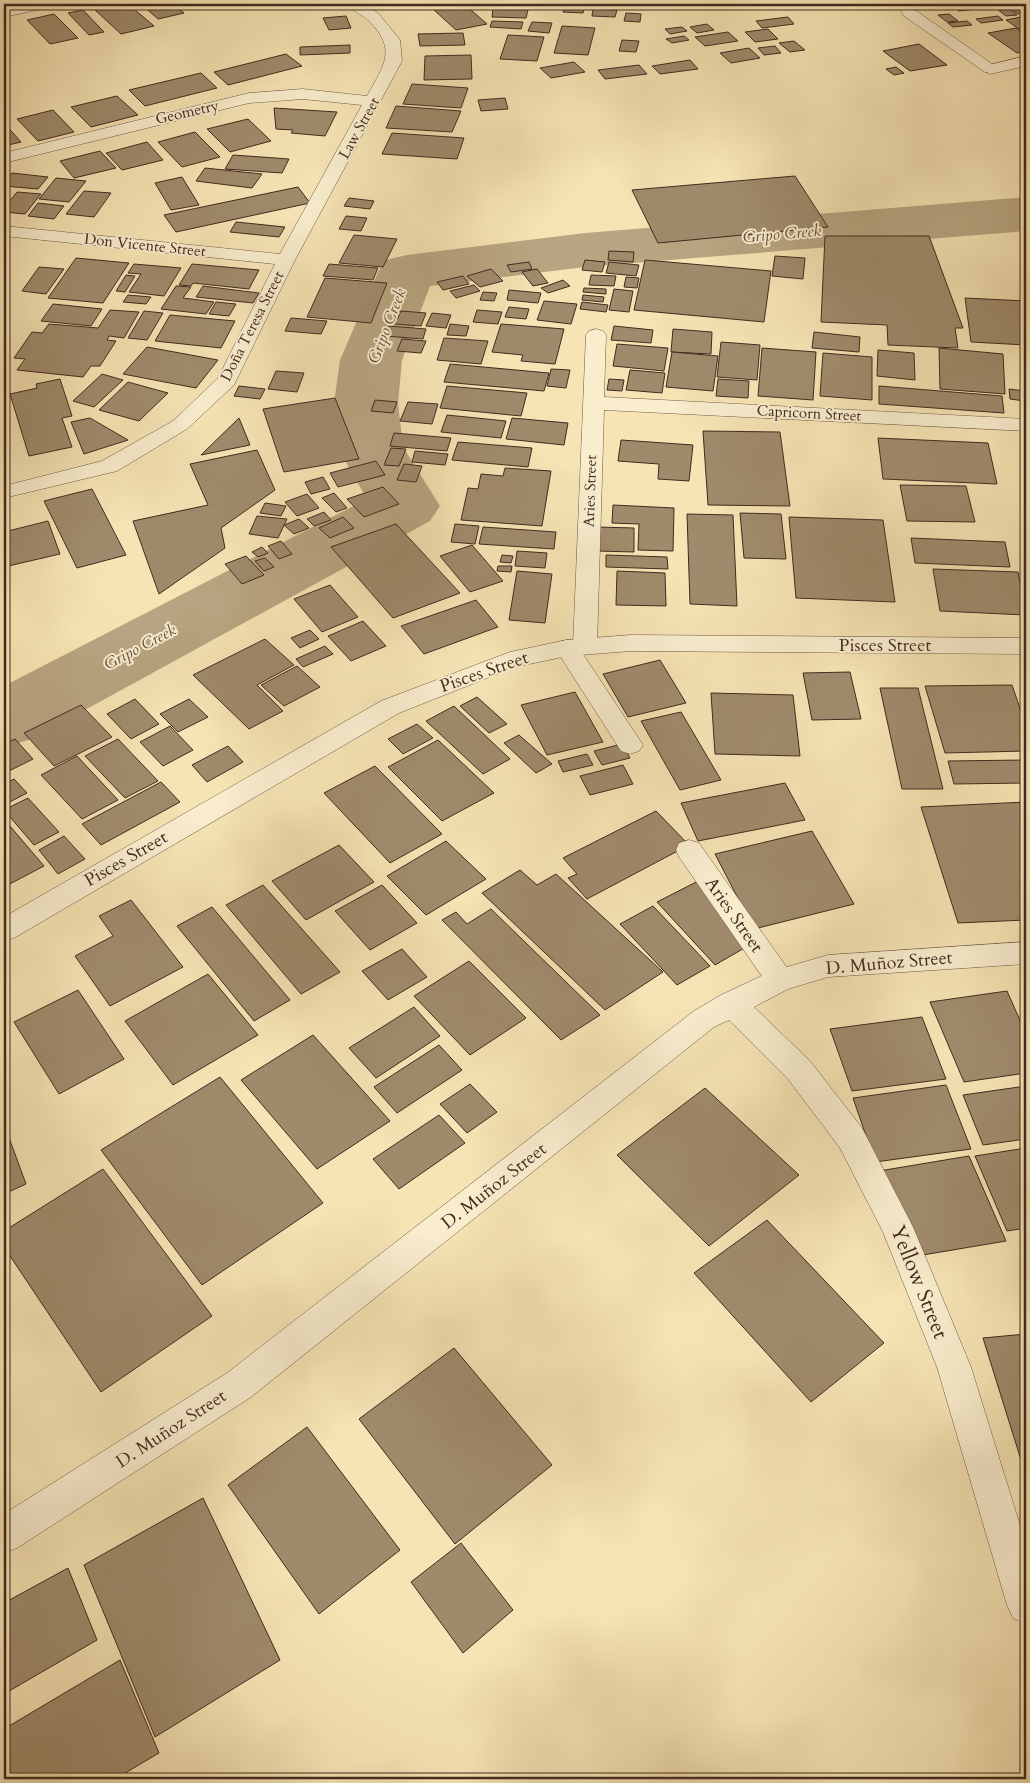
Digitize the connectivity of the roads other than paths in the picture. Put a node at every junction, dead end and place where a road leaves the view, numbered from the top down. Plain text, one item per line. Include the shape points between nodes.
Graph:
1 (46, 4) edge
2 (354, 4) edge
3 (925, 4) edge
4 (4, 13) edge
5 (1026, 61) edge
6 (374, 101) junction
7 (4, 158) edge
8 (4, 231) edge
9 (286, 260) junction
10 (596, 335) dead end
11 (592, 403) junction
12 (1026, 425) edge
13 (4, 492) edge
14 (1026, 646) edge
15 (576, 647) junction
16 (630, 745) dead end
17 (689, 850) dead end
18 (4, 930) edge
19 (1026, 953) edge
20 (780, 980) junction
21 (731, 1003) junction
22 (4, 1535) edge
23 (1026, 1605) edge

1 - 4 street
2 - 6 street, Law Street via 373,16 392,40 394,62
3 - 5 street via 907,9 990,69
6 - 7 street, Geometry via 303,94 249,98
6 - 9 street, Law Street
8 - 9 street, Don Vicente Street
9 - 13 street, Doña Teresa Street via 227,381 180,425 109,466
10 - 11 street, Aries Street
11 - 12 street, Capricorn Street
11 - 15 street, Aries Street
14 - 15 street, Pisces Street via 631,643
15 - 16 street
15 - 18 street, Pisces Street via 510,660 390,708
17 - 20 street, Aries Street
19 - 20 street, D. Muñoz Street via 828,966
20 - 21 street, D. Muñoz Street
21 - 22 street, D. Muñoz Street via 704,1019 239,1385
21 - 23 street, Yellow Street via 799,1070 851,1138 897,1227 954,1367

